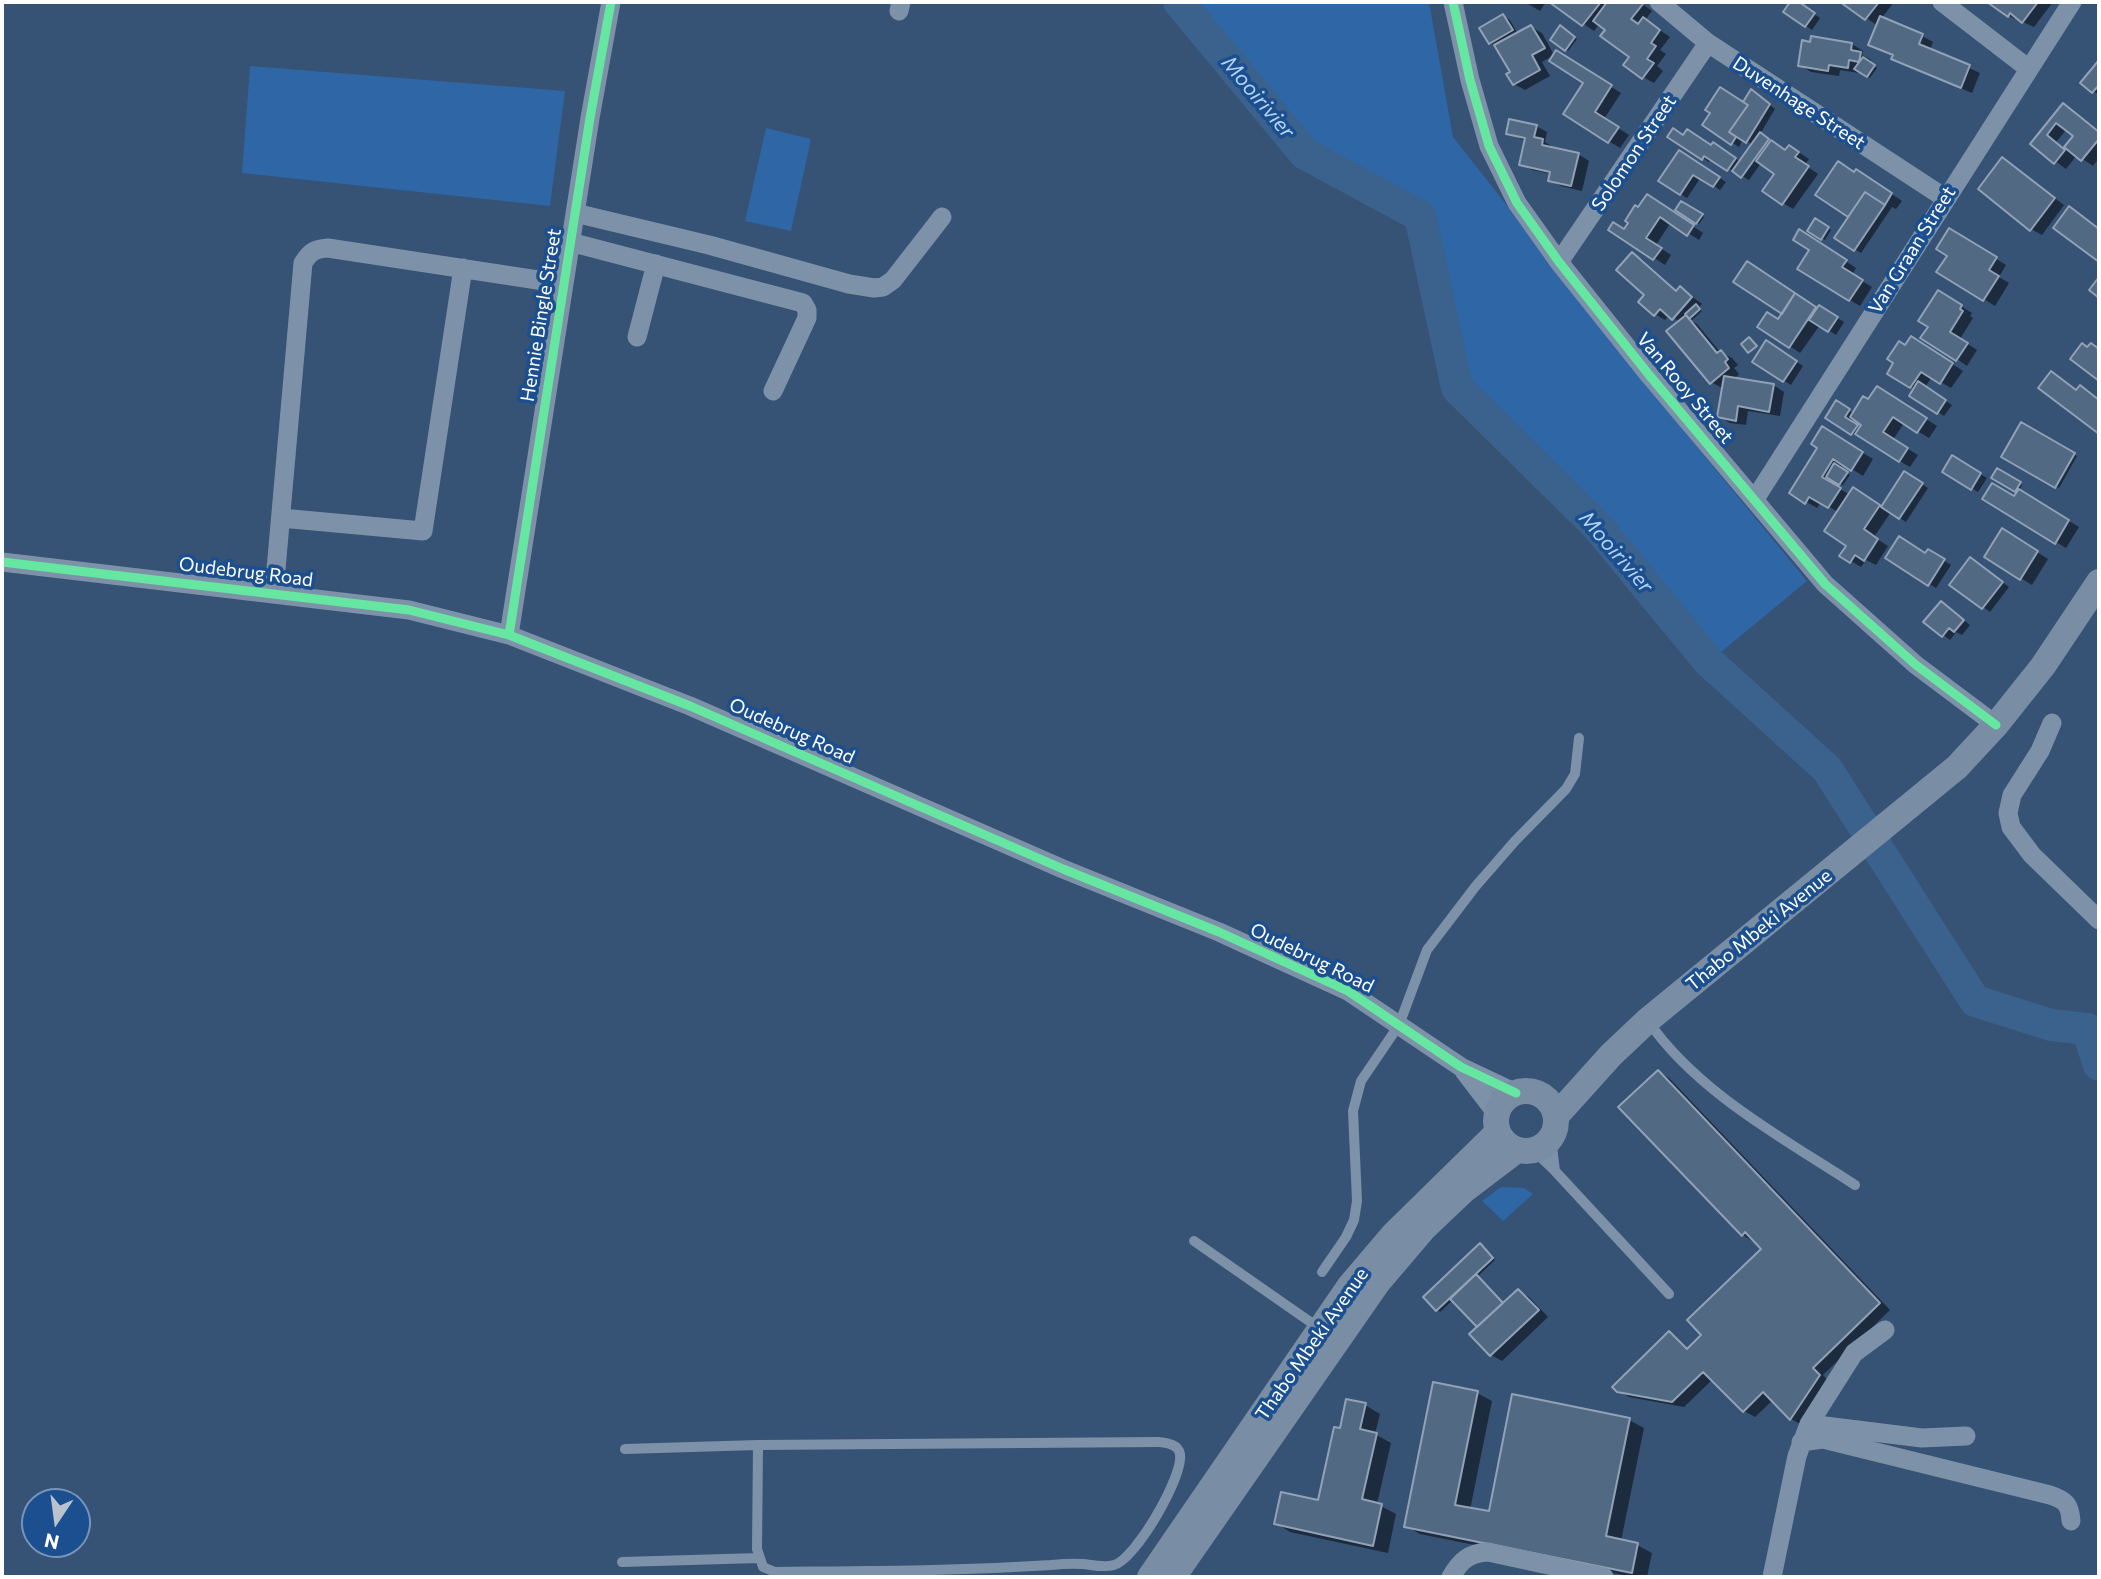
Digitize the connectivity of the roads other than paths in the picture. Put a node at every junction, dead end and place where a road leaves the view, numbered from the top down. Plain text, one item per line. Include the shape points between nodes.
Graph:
1 (611, 2) edge
2 (1452, 2) edge
3 (1659, 2) edge
4 (1942, 2) edge
5 (2072, 2) edge
6 (1708, 43) junction
7 (2029, 69) junction
8 (1945, 198) junction
9 (575, 213) junction
10 (942, 217) dead end
11 (570, 242) junction
12 (1559, 262) junction
13 (656, 264) junction
14 (463, 268) junction
15 (564, 284) junction
16 (637, 337) dead end
17 (773, 391) dead end
18 (1755, 499) junction
19 (281, 518) junction
20 (2, 562) edge
21 (2099, 582) edge
22 (274, 592) junction
23 (509, 635) junction
24 (2052, 723) dead end
25 (1996, 725) junction
26 (1579, 738) dead end
27 (2099, 920) edge
28 (1648, 1020) junction
29 (1399, 1025) junction
30 (1611, 1055) junction
31 (1461, 1067) junction
32 (1528, 1093) junction
33 (1525, 1133) junction
34 (1555, 1171) junction
35 (1855, 1185) dead end
36 (1194, 1241) dead end
37 (1322, 1272) dead end
38 (1668, 1294) dead end
39 (1320, 1328) junction
40 (1885, 1330) dead end
41 (1805, 1432) junction
42 (1966, 1436) dead end
43 (758, 1444) junction
44 (625, 1449) dead end
45 (2071, 1521) dead end
46 (759, 1558) junction
47 (622, 1562) dead end
48 (850, 1574) edge
49 (1150, 1577) edge
50 (1173, 1577) edge
51 (1451, 1577) edge
52 (1604, 1577) edge
53 (1772, 1577) edge

1 - 9 street, Hennie Bingle Street
2 - 12 street, Van Rooy Street via 1489,146 1517,203
3 - 6 street, Duvenhage Street
4 - 7 street
5 - 7 street, Van Graan Street
6 - 8 street, Duvenhage Street
6 - 12 street, Solomon Street
7 - 8 street, Van Graan Street
8 - 18 street, Van Graan Street
9 - 10 street via 874,288 893,280
9 - 11 street, Hennie Bingle Street
11 - 13 street
11 - 15 street, Hennie Bingle Street
12 - 18 street, Van Rooy Street
13 - 16 street
13 - 17 street via 803,303 807,318
14 - 15 street
14 - 19 street via 423,531
14 - 19 street via 328,248 309,254 303,263
15 - 23 street, Hennie Bingle Street
18 - 25 street, Van Rooy Street via 1825,584 1916,665
19 - 22 street
20 - 22 street, Oudebrug Road
21 - 25 main road, Thabo Mbeki Avenue via 2043,666
22 - 23 street, Oudebrug Road via 409,610
23 - 29 street, Oudebrug Road via 690,706 1219,932 1349,991
24 - 27 street via 2012,795 2011,827 2032,855
25 - 28 main road, Thabo Mbeki Avenue via 1957,768
26 - 29 lane via 1575,774 1566,789 1475,887 1427,950
28 - 30 main road, Thabo Mbeki Avenue
28 - 35 lane via 1683,1063 1735,1106
29 - 31 street, Oudebrug Road
29 - 37 lane via 1361,1081 1355,1098 1354,1220
30 - 32 main road, Thabo Mbeki Avenue
30 - 33 main road, Thabo Mbeki Avenue
31 - 32 street, Oudebrug Road
31 - 33 street, Oudebrug Road
32 - 33 main road via 1550,1103
32 - 33 main road, Thabo Mbeki Avenue via 1504,1101
33 - 34 lane
33 - 34 lane
33 - 39 main road, Thabo Mbeki Avenue via 1394,1234
33 - 50 main road, Thabo Mbeki Avenue via 1424,1228 1378,1282
34 - 38 lane
36 - 39 lane
39 - 49 main road, Thabo Mbeki Avenue
40 - 41 street via 1854,1353
41 - 42 street
41 - 45 street via 2050,1495 2065,1501
41 - 53 street
43 - 44 lane
43 - 46 lane
43 - 48 lane via 1159,1442 1170,1443 1180,1456 1167,1498 1117,1565
46 - 47 lane
46 - 48 lane via 763,1567 775,1572
51 - 52 street via 1462,1560 1488,1552

